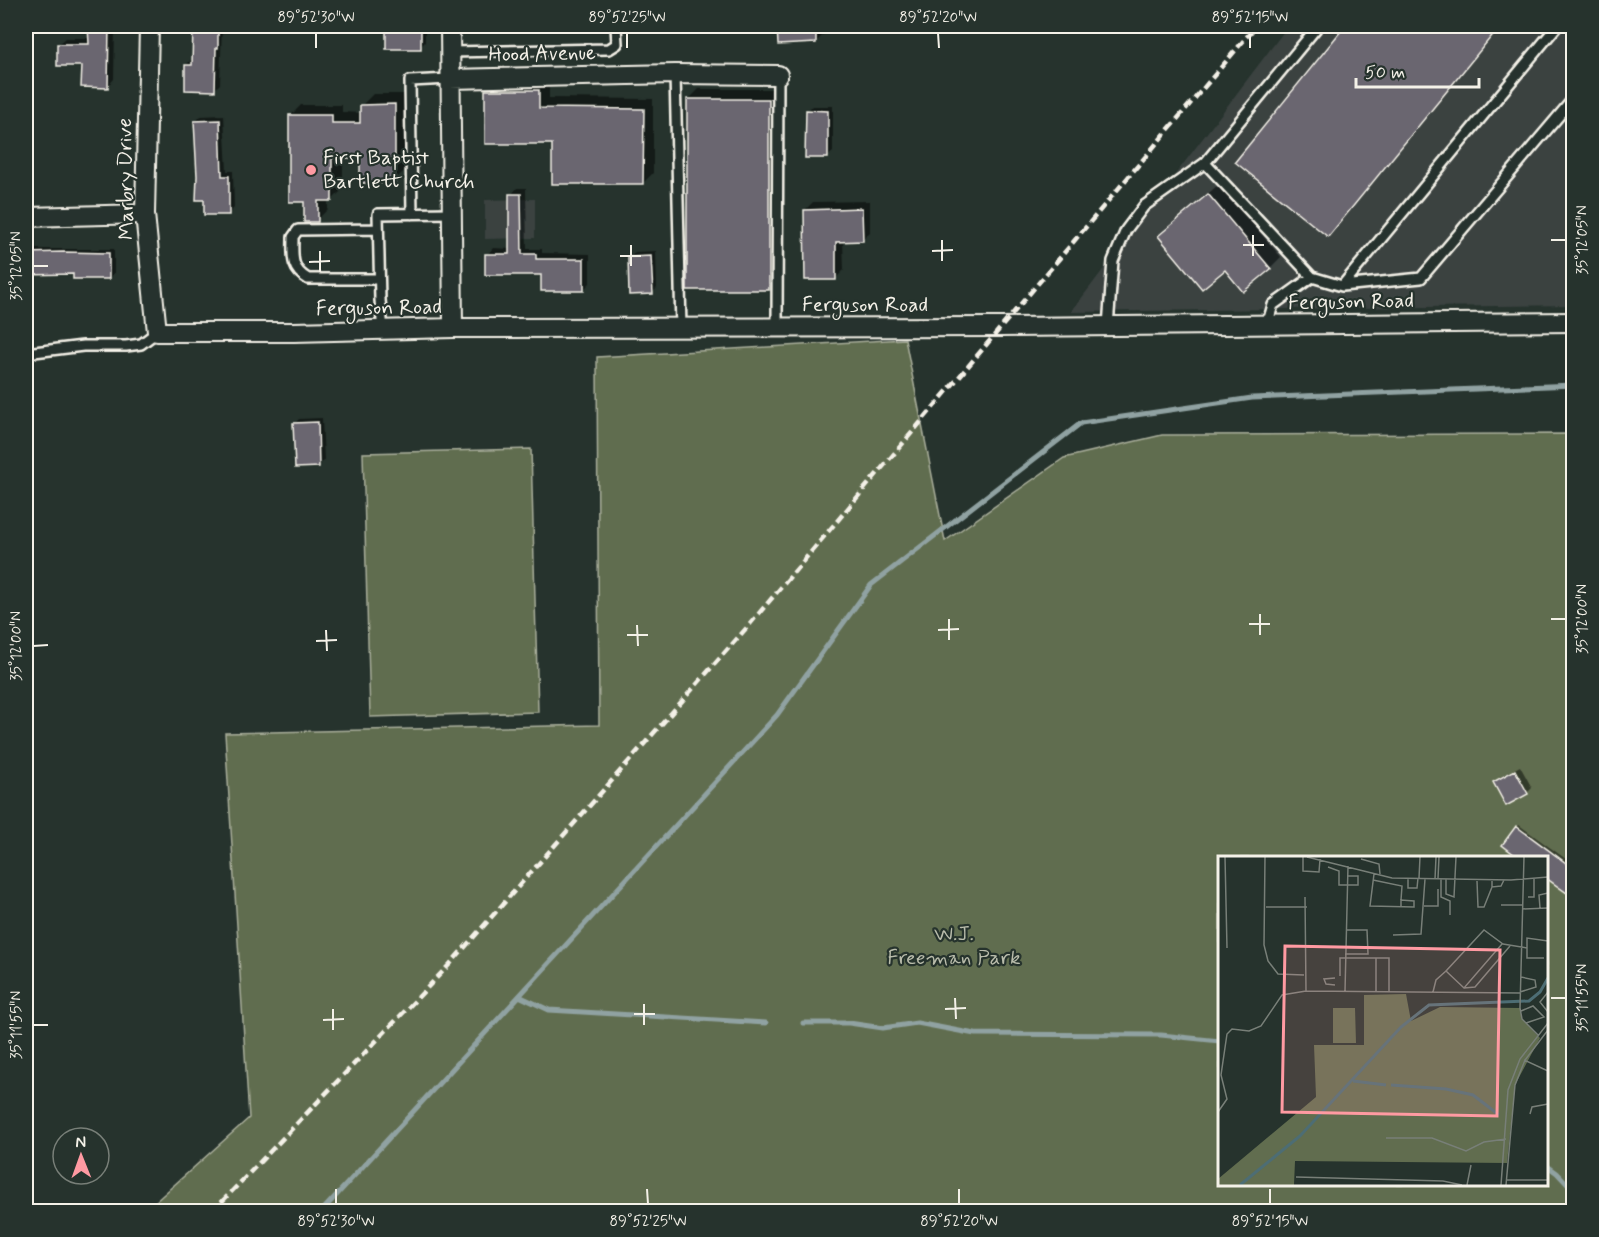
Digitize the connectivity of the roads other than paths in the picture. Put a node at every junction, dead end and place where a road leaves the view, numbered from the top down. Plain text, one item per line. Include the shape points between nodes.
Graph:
1 (149, 26) edge
2 (450, 26) edge
3 (616, 26) edge
4 (1318, 26) edge
5 (1557, 26) edge
6 (450, 52) junction
7 (675, 74) junction
8 (778, 75) joint
9 (450, 79) junction
10 (1574, 98) edge
11 (1205, 163) junction
12 (452, 213) junction
13 (145, 214) junction
14 (412, 214) junction
15 (26, 217) edge
16 (378, 229) junction
17 (1312, 277) junction
18 (379, 279) junction
19 (1342, 286) junction
20 (1574, 322) edge
21 (1267, 325) junction
22 (1108, 326) junction
23 (453, 328) junction
24 (681, 328) junction
25 (777, 328) junction
26 (383, 330) junction
27 (158, 332) junction
28 (26, 353) edge

1 - 13 street, Marbry Drive
2 - 6 street
3 - 6 lane via 616,44 609,49
4 - 11 lane
5 - 19 lane
6 - 9 street
7 - 8 street, Hood Avenue
7 - 9 street, Hood Avenue
7 - 24 lane
8 - 25 lane
9 - 12 street
9 - 14 lane via 410,81
10 - 19 lane via 1421,278
11 - 17 lane
11 - 22 lane via 1144,206 1126,230 1113,261
12 - 14 lane
12 - 23 street
13 - 15 street
13 - 27 street, Marbry Drive
14 - 16 lane via 378,214
16 - 18 lane
16 - 18 lane via 298,230 292,237 293,262 299,274 308,279
17 - 19 lane
17 - 21 lane via 1273,305
18 - 26 lane
20 - 21 street, Ferguson Road
21 - 22 street, Ferguson Road
22 - 25 street, Ferguson Road
23 - 24 street, Ferguson Road
23 - 26 street, Ferguson Road
24 - 25 street, Ferguson Road
26 - 27 street, Ferguson Road
27 - 28 lane via 141,344

